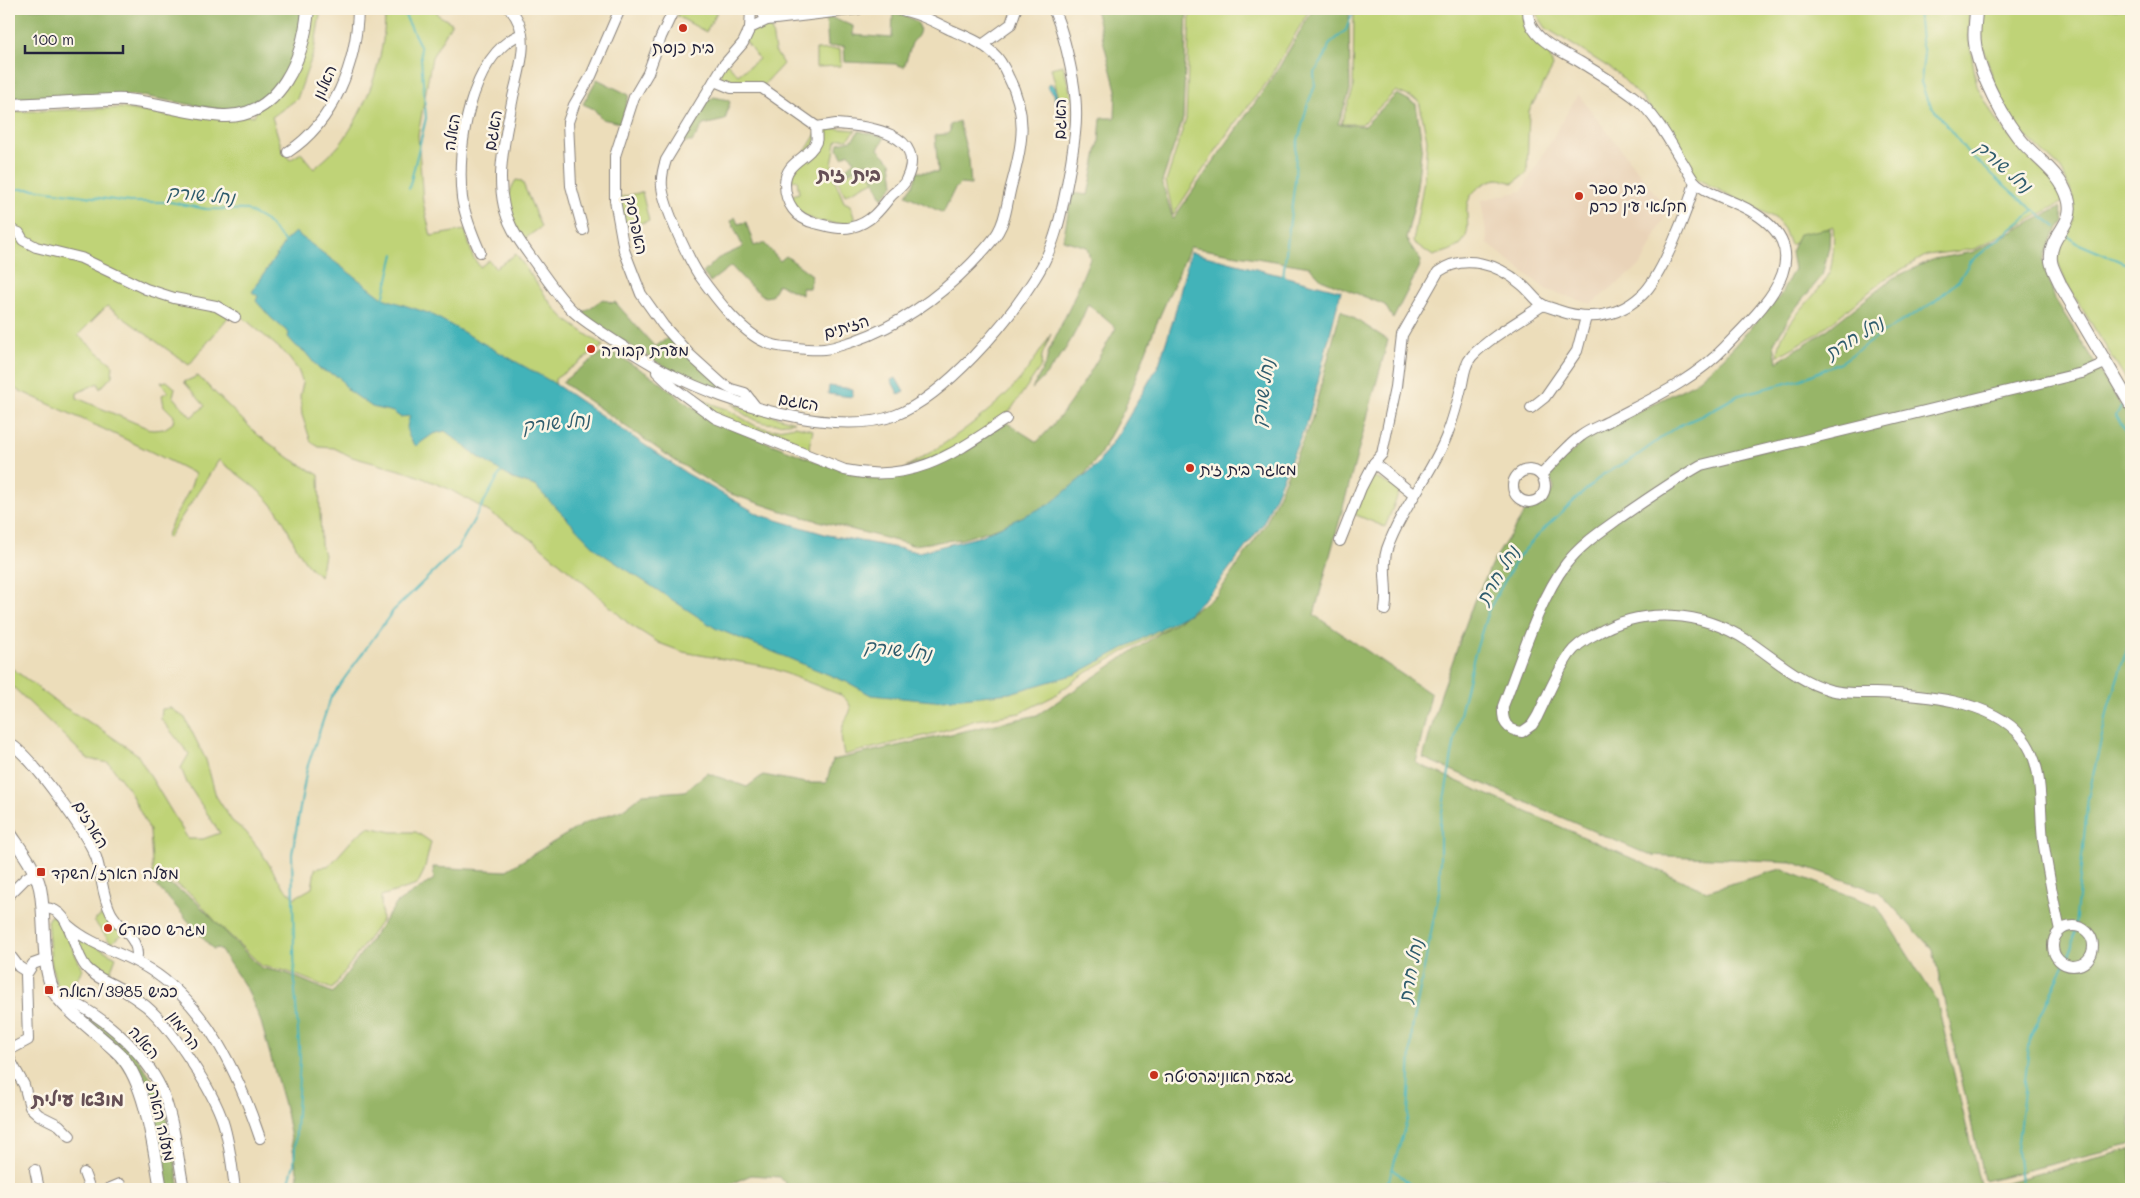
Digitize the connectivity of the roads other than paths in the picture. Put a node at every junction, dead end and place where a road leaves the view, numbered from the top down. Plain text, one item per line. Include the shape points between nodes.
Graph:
1 (308, 9) edge
2 (358, 9) edge
3 (510, 9) edge
4 (620, 9) edge
5 (674, 9) edge
6 (751, 9) edge
7 (760, 9) edge
8 (859, 9) edge
9 (896, 9) edge
10 (1016, 9) edge
11 (1053, 9) edge
12 (1528, 9) edge
13 (1976, 9) edge
14 (767, 20) junction
15 (750, 28) junction
16 (521, 34) junction
17 (982, 45) junction
18 (714, 81) junction
19 (9, 105) edge
20 (817, 127) junction
21 (288, 152) dead end
22 (1695, 182) junction
23 (9, 229) edge
24 (583, 230) dead end
25 (480, 252) dead end
26 (1543, 305) junction
27 (235, 317) dead end
28 (1586, 317) junction
29 (650, 363) junction
30 (2105, 363) junction
31 (2131, 405) edge
32 (756, 406) junction
33 (1531, 408) dead end
34 (1006, 419) dead end
35 (1374, 463) junction
36 (1541, 475) dead end
37 (1414, 495) junction
38 (1340, 541) dead end
39 (1385, 610) dead end
40 (9, 743) edge
41 (9, 832) edge
42 (34, 874) junction
43 (9, 895) edge
44 (42, 908) junction
45 (69, 926) junction
46 (2060, 930) dead end
47 (9, 954) edge
48 (47, 960) junction
49 (136, 961) junction
50 (27, 972) junction
51 (64, 1004) junction
52 (10, 1051) edge
53 (70, 1136) dead end
54 (260, 1138) dead end
55 (35, 1170) dead end
56 (84, 1173) dead end
57 (120, 1184) dead end
58 (39, 1189) edge
59 (90, 1189) edge
60 (108, 1189) edge
61 (161, 1189) edge
62 (184, 1189) edge
63 (235, 1189) edge

1 - 19 main road via 303,41 290,75 268,102 249,112 212,115 122,100
2 - 21 street, האלון via 352,52 339,90 316,128
3 - 16 street, האגם via 518,20
4 - 24 street via 568,122 571,186
5 - 32 street, האפרסק via 648,73 634,97 615,156 615,200 624,250 640,294 662,326 722,384 745,393
6 - 15 street
7 - 14 street
8 - 14 street
9 - 17 street, הזיתים via 922,16
10 - 17 street via 1011,24
11 - 32 street, האגם via 1074,88 1075,137 1062,213 1052,245 1044,264 1013,310 989,339 938,388 916,405 893,416 867,422 837,422
12 - 22 street via 1528,19 1539,36 1606,77 1641,104 1656,120
13 - 30 main road via 1974,42 1978,59 2008,124 2064,186 2070,210 2068,222 2052,248 2053,268
14 - 15 street
15 - 18 street, הזיתים via 742,45
16 - 25 street, האלה via 500,48 485,66 476,86 467,124 461,189 467,219
16 - 29 street, האגם via 523,52 501,174 506,214 518,239 572,310
17 - 18 street, הזיתים via 1003,65 1022,115 1018,162 1001,226 965,269 921,308 879,332 825,349 780,347 753,336 705,283 683,245 664,195 662,174 666,160
18 - 20 street via 731,88 762,88
20 - 20 street via 815,144 786,175 790,204 799,217 809,222 842,228 862,224 905,182 910,165 908,149 896,137 874,129 836,124
22 - 28 street via 1690,203 1657,276 1642,295 1597,317
22 - 36 street via 1756,214 1779,235 1785,261 1776,290 1715,358 1672,388 1581,436
23 - 27 street via 36,247 81,258 146,289 216,306
26 - 28 street
26 - 35 street via 1511,275 1482,264 1462,262 1438,272 1402,335 1396,387 1382,454
26 - 37 street via 1471,357 1464,369 1441,448
28 - 33 street via 1577,351 1545,397
29 - 32 street, האגם via 697,386
29 - 34 street via 674,388 715,418 859,473 919,469 950,455
30 - 31 main road
30 - 46 street via 2082,374 1701,465 1670,482 1583,545 1566,564 1540,612 1503,706 1502,718 1512,731 1522,732 1532,725 1569,654 1579,644 1623,621 1660,615 1684,616 1724,629 1746,640 1798,676 1831,691 1923,695 1972,707 2012,726 2032,751 2037,766 2040,817 2050,885
35 - 37 street
35 - 38 street
37 - 39 street via 1386,551
40 - 49 street, הארזים via 26,757 85,836 97,862 110,912 135,945
41 - 42 main road, מעלה הארז
42 - 43 street via 24,879
42 - 44 main road, מעלה הארז
44 - 45 street, הרימון via 56,910
44 - 48 main road, מעלה הארז
45 - 49 street via 92,941
45 - 63 street, הרימון via 85,966 147,1007 178,1044 220,1114
47 - 50 street
48 - 50 street via 33,964
48 - 51 main road, מעלה הארז via 52,988
49 - 54 street via 175,989 209,1030 238,1084
50 - 52 street via 28,1040
51 - 61 main road, מעלה הארז via 120,1055 134,1074
51 - 62 street, האלה via 75,1003 111,1027 136,1052 158,1082 170,1114
52 - 53 street via 30,1107
55 - 58 street
56 - 59 street
57 - 60 street

